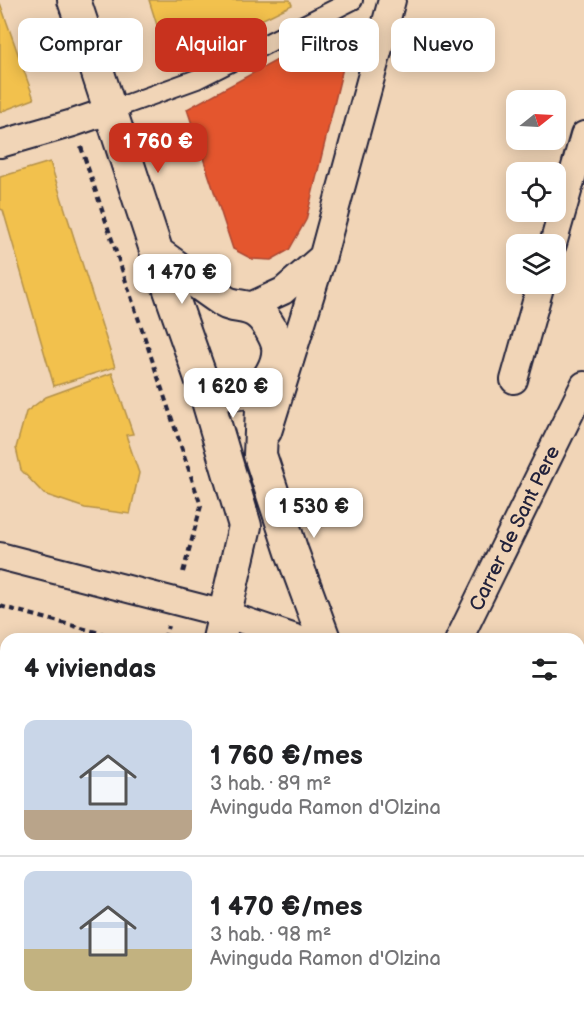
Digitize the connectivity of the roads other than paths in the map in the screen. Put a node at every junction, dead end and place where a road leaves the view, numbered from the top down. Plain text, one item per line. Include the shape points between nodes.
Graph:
1 (74, 0) edge
2 (353, 0) edge
3 (392, 0) edge
4 (111, 110) junction
5 (584, 135) edge
6 (0, 144) edge
7 (556, 234) edge
8 (158, 253) junction
9 (323, 255) junction
10 (539, 294) edge
11 (238, 305) junction
12 (190, 349) junction
13 (514, 380) dead end
14 (202, 384) junction
15 (262, 385) junction
16 (584, 385) edge
17 (261, 455) junction
18 (0, 556) edge
19 (222, 626) edge
20 (263, 633) edge
21 (322, 633) edge
22 (462, 633) edge

1 - 4 street
2 - 4 street via 197,80
3 - 9 street
4 - 6 street
4 - 8 street
5 - 7 street
8 - 11 street
8 - 12 street
9 - 11 street via 283,291
9 - 17 street
10 - 13 street
11 - 12 street via 215,310 202,320
11 - 15 street via 260,314 278,346 276,363
12 - 14 street
14 - 15 street via 234,394
14 - 19 street via 244,526
15 - 17 street
16 - 22 street, Carrer de Sant Pere
17 - 21 street
18 - 19 street via 176,601
19 - 20 street

